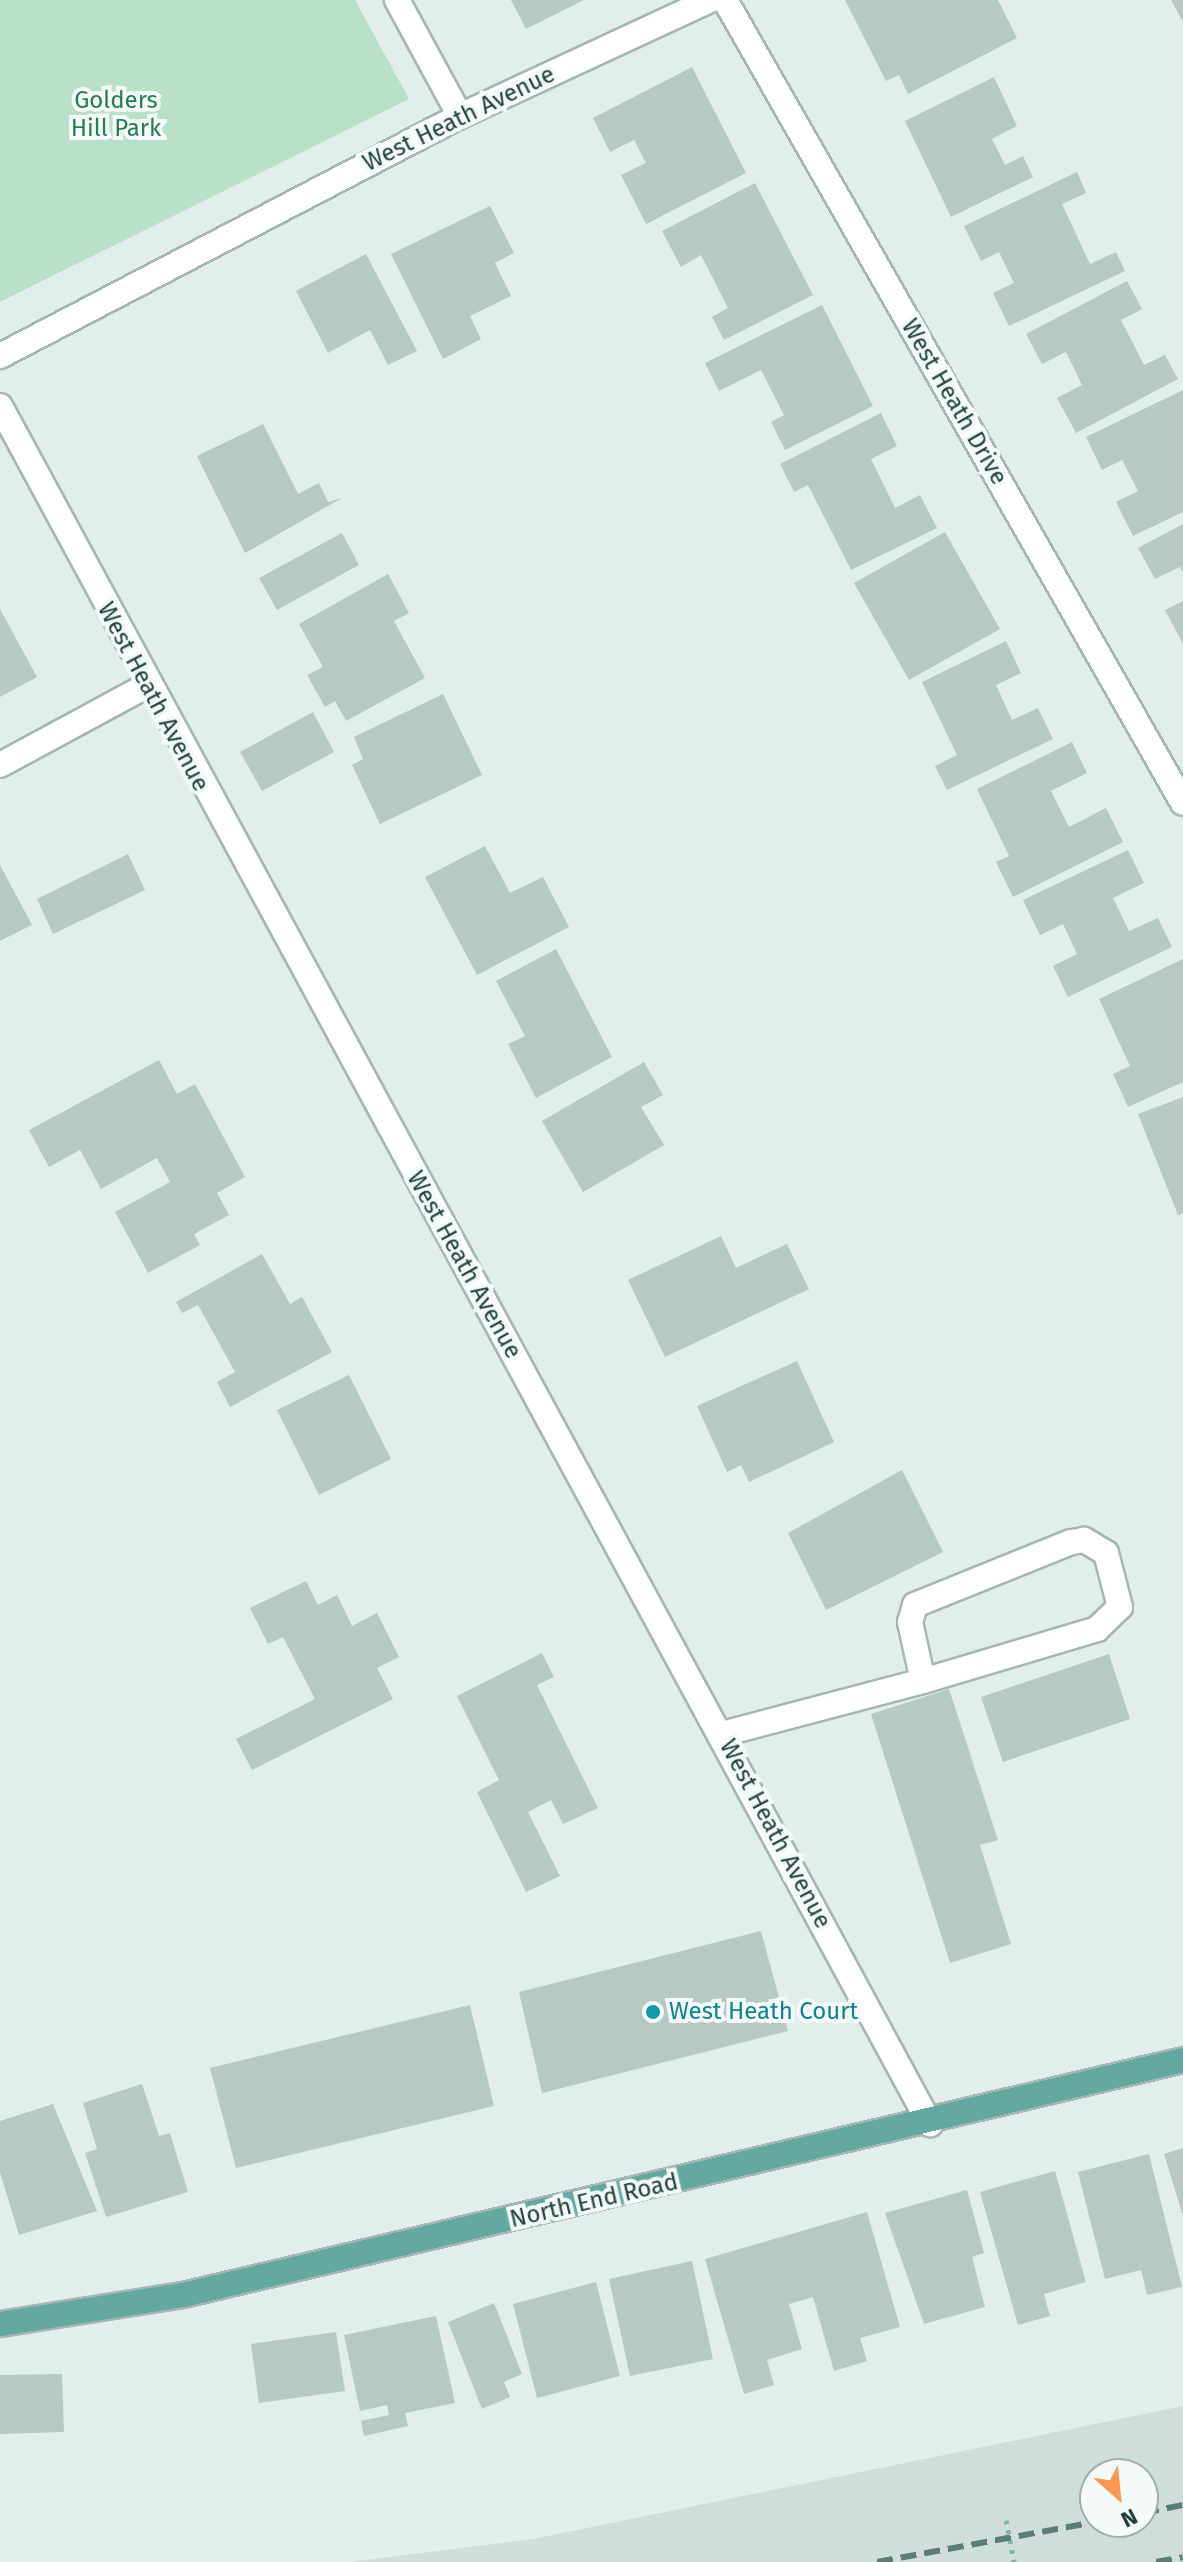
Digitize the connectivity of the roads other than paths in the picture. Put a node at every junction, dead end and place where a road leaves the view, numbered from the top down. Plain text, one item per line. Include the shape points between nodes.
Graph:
1 (397, 0) edge
2 (710, 0) edge
3 (725, 0) edge
4 (460, 116) junction
5 (0, 356) edge
6 (0, 406) edge
7 (146, 686) junction
8 (0, 765) edge
9 (1183, 803) edge
10 (923, 1681) junction
11 (722, 1734) junction
12 (1183, 2060) edge
13 (930, 2124) junction
14 (0, 2324) edge

1 - 4 street
2 - 4 street, West Heath Avenue
3 - 9 street, West Heath Drive
4 - 5 street, West Heath Avenue
6 - 7 street, West Heath Avenue
7 - 8 street
7 - 11 street, West Heath Avenue
10 - 10 street via 1114,1619 1118,1590 1106,1553 1084,1540 1071,1542 915,1605 910,1622
10 - 11 street
11 - 13 street, West Heath Avenue
12 - 13 main road, North End Road
13 - 14 main road, North End Road via 183,2295

